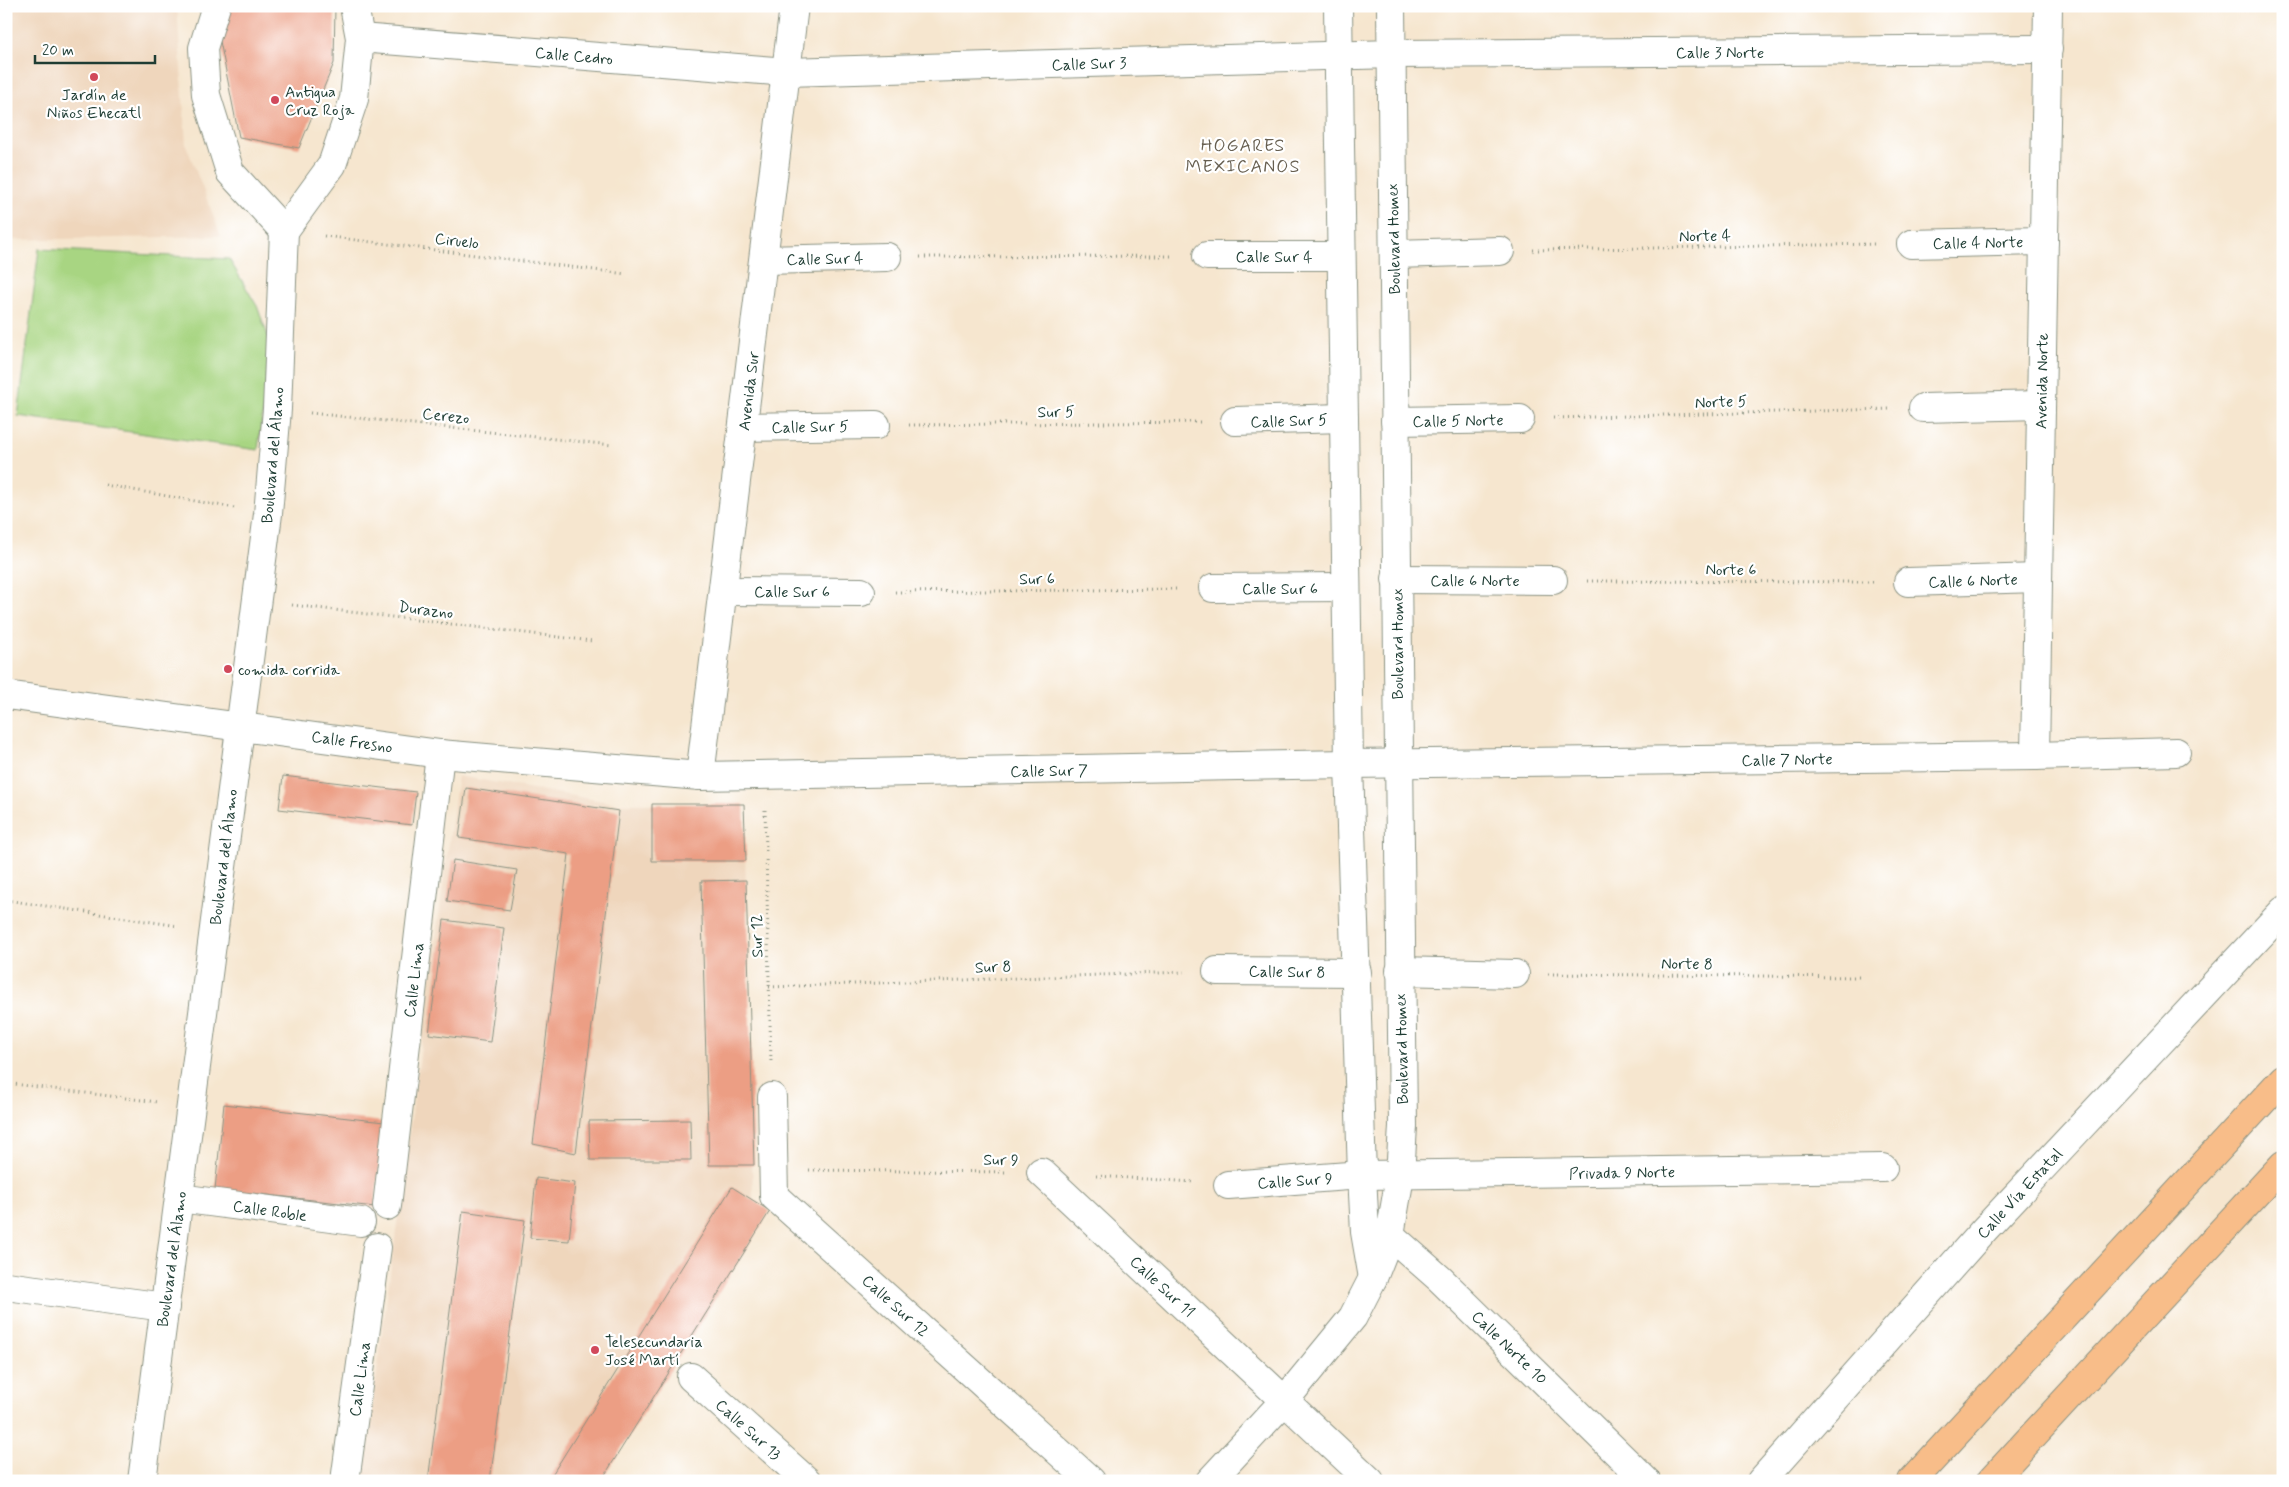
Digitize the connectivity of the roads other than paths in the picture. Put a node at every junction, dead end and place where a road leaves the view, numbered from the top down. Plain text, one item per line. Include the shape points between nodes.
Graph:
1 (216, 6) edge
2 (354, 6) edge
3 (794, 6) edge
4 (1338, 6) edge
5 (1391, 6) edge
6 (2048, 6) edge
7 (360, 38) junction
8 (2048, 49) junction
9 (1392, 54) junction
10 (1339, 55) junction
11 (787, 72) junction
12 (284, 231) junction
13 (2044, 241) junction
14 (1912, 244) road end
15 (1500, 251) road end
16 (1394, 254) junction
17 (1207, 256) road end
18 (1341, 256) junction
19 (887, 257) road end
20 (764, 260) junction
21 (2041, 405) junction
22 (1923, 408) road end
23 (1344, 418) junction
24 (1520, 419) road end
25 (1235, 421) road end
26 (1395, 421) junction
27 (876, 425) road end
28 (743, 427) junction
29 (2038, 578) junction
30 (1396, 579) junction
31 (1553, 580) road end
32 (1908, 582) road end
33 (1346, 587) junction
34 (1214, 588) road end
35 (723, 591) junction
36 (862, 592) road end
37 (6, 695) edge
38 (241, 726) junction
39 (2176, 752) dead end
40 (440, 754) junction
41 (2035, 756) junction
42 (1349, 764) junction
43 (1398, 764) junction
44 (700, 776) junction
45 (2283, 911) edge
46 (1217, 971) road end
47 (1400, 971) junction
48 (1357, 972) junction
49 (1514, 974) road end
50 (2283, 1079) edge
51 (772, 1097) road end
52 (2283, 1165) edge
53 (1882, 1168) dead end
54 (1040, 1172) road end
55 (1362, 1175) junction
56 (1400, 1176) junction
57 (1228, 1185) road end
58 (179, 1198) junction
59 (388, 1206) dead end
60 (361, 1222) dead end
61 (1377, 1233) junction
62 (377, 1247) dead end
63 (6, 1286) edge
64 (165, 1307) junction
65 (691, 1377) dead end
66 (1285, 1400) junction
67 (142, 1481) edge
68 (345, 1481) edge
69 (807, 1481) edge
70 (1092, 1481) edge
71 (1210, 1481) edge
72 (1370, 1481) edge
73 (1646, 1481) edge
74 (1761, 1481) edge
75 (1912, 1481) edge
76 (1991, 1481) edge

1 - 12 street via 203,48 206,95 230,172
2 - 7 street
3 - 11 street, Avenida Sur
4 - 10 street, Boulevard Homex
5 - 9 street, Boulevard Homex
6 - 8 street, Avenida Norte
7 - 11 street, Calle Cedro
7 - 12 street via 354,99 332,165
8 - 9 street, Calle 3 Norte
8 - 13 street, Avenida Norte
9 - 10 street, Calle Sur 3
9 - 16 street, Boulevard Homex
10 - 11 street, Calle Sur 3
10 - 18 street, Boulevard Homex
11 - 20 street, Avenida Sur
12 - 38 street, Boulevard del Álamo via 277,409 268,514
13 - 14 street, Calle 4 Norte
13 - 21 street, Avenida Norte
15 - 16 street
16 - 26 street, Boulevard Homex
17 - 18 street, Calle Sur 4
18 - 23 street, Boulevard Homex
19 - 20 street, Calle Sur 4
20 - 28 street, Avenida Sur
21 - 22 street
21 - 29 street, Avenida Norte
23 - 25 street, Calle Sur 5
23 - 33 street, Boulevard Homex
24 - 26 street, Calle 5 Norte
26 - 30 street, Boulevard Homex
27 - 28 street, Calle Sur 5
28 - 35 street, Avenida Sur
29 - 32 street, Calle 6 Norte
29 - 41 street, Avenida Norte
30 - 31 street, Calle 6 Norte
30 - 43 street, Boulevard Homex
33 - 34 street, Calle Sur 6
33 - 42 street, Boulevard Homex
35 - 36 street, Calle Sur 6
35 - 44 street, Avenida Sur
37 - 38 street, Calle Fresno
38 - 40 street, Calle Fresno
38 - 58 street, Boulevard del Álamo
39 - 41 street, Calle 7 Norte
40 - 44 street, Calle Fresno
40 - 59 street, Calle Lima
41 - 43 street, Calle 7 Norte
42 - 43 street, Calle Sur 7
42 - 44 street, Calle Sur 7
42 - 48 street, Boulevard Homex
43 - 47 street, Boulevard Homex
45 - 74 street, Calle Vía Estatal via 1984,1230
46 - 48 street, Calle Sur 8
47 - 49 street
47 - 56 street, Boulevard Homex via 1403,1126
48 - 55 street, Boulevard Homex
50 - 75 highway
51 - 70 street, Calle Sur 12 via 774,1196
52 - 76 highway
53 - 56 street, Privada 9 Norte
54 - 66 street, Calle Sur 11
55 - 56 street, Privada 9 Norte
55 - 57 street, Calle Sur 9
55 - 61 street, Boulevard Homex
56 - 61 street, Boulevard Homex
58 - 60 street, Calle Roble
58 - 64 street, Boulevard del Álamo
61 - 66 street, Boulevard Homex via 1374,1278 1353,1317
61 - 73 street, Calle Norte 10 via 1440,1279
62 - 68 street, Calle Lima
63 - 64 street
64 - 67 street, Boulevard del Álamo
65 - 69 street, Calle Sur 13
66 - 71 street, Boulevard Homex
66 - 72 street, Calle Sur 11

